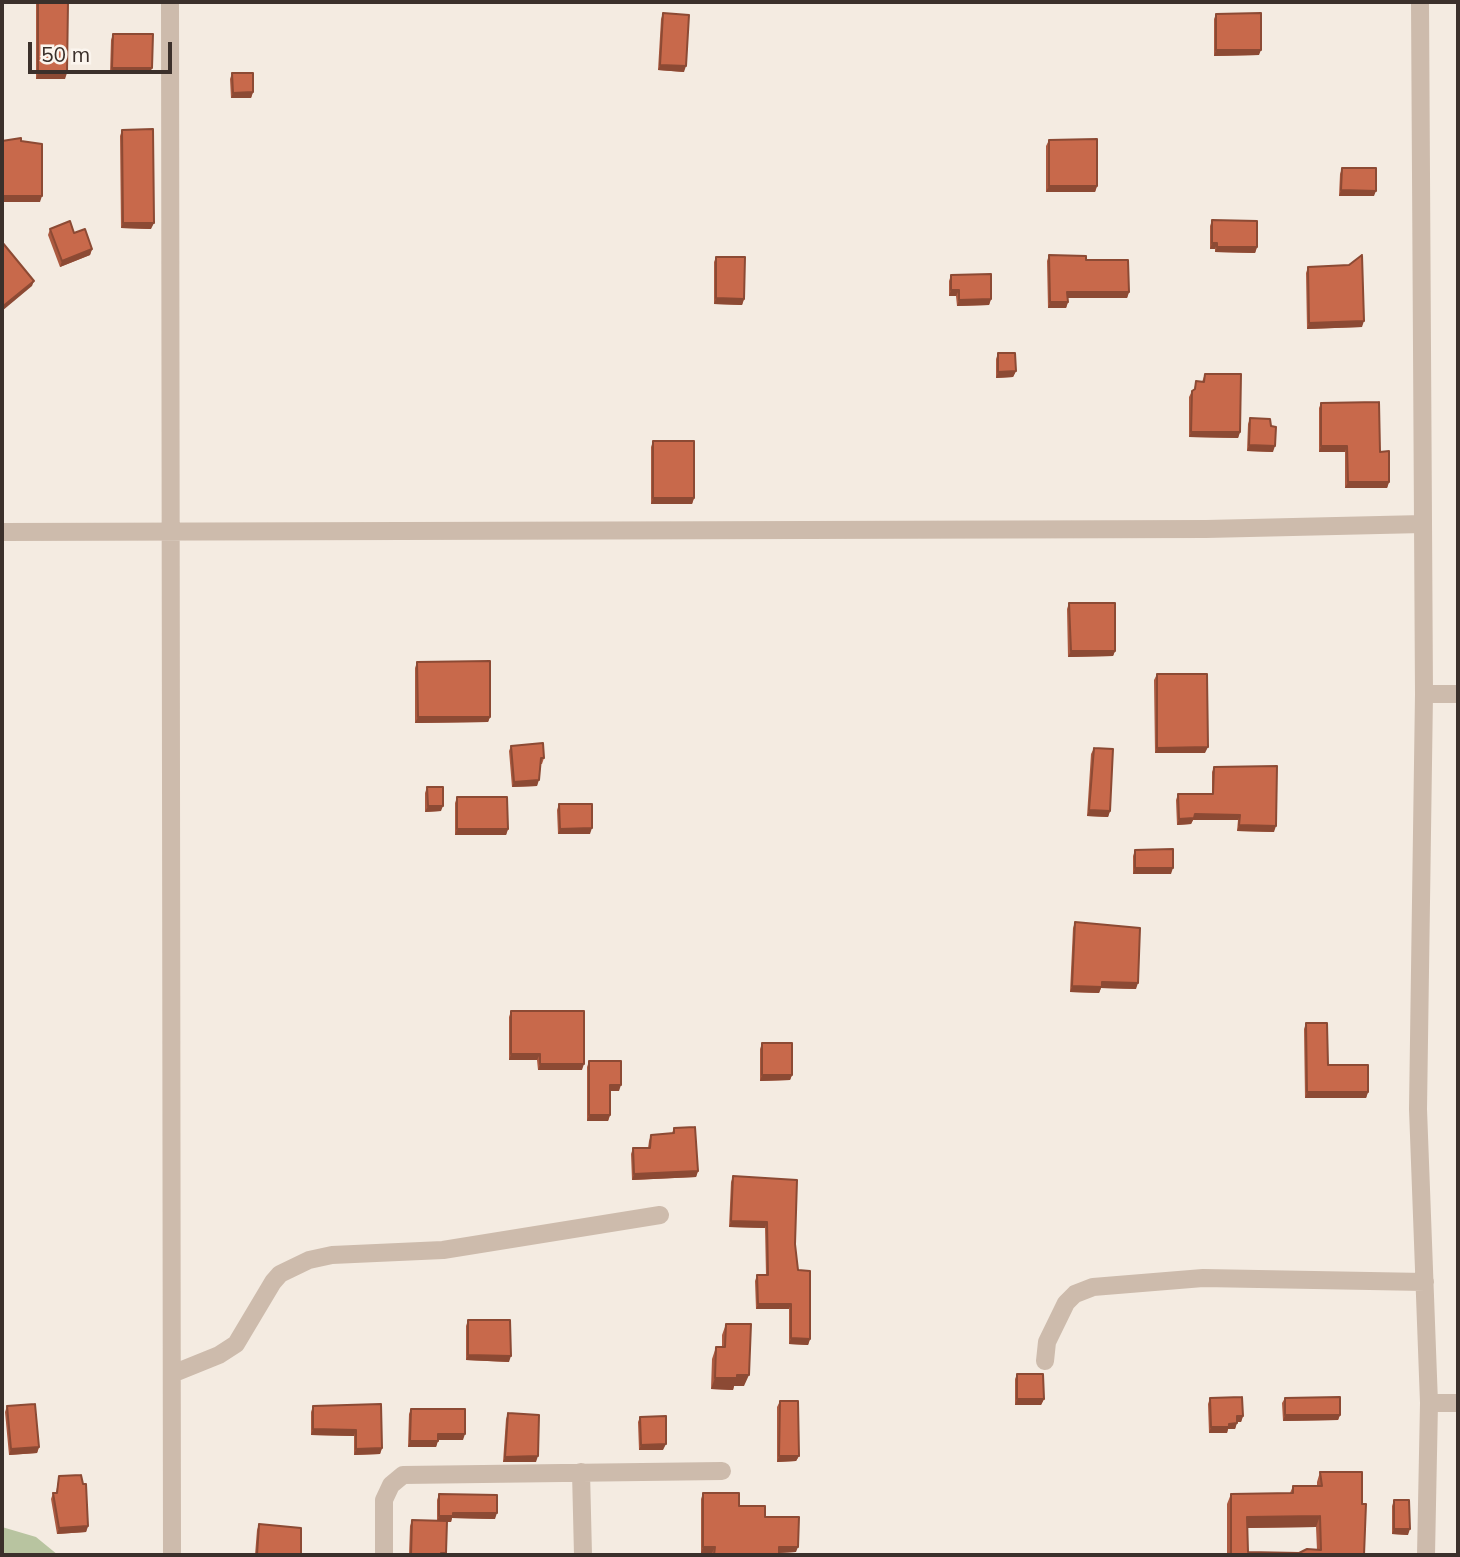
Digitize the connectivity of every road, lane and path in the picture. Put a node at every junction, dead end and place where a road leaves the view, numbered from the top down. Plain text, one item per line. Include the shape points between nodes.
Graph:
1 (170, 2) edge
2 (1420, 2) edge
3 (1423, 524) junction
4 (2, 531) edge
5 (172, 531) junction
6 (1424, 694) junction
7 (1458, 694) edge
8 (660, 1215) dead end
9 (1425, 1282) junction
10 (1045, 1361) dead end
11 (172, 1374) junction
12 (1429, 1403) junction
13 (1458, 1403) edge
14 (722, 1471) dead end
15 (581, 1472) junction
16 (172, 1555) edge
17 (384, 1555) edge
18 (583, 1555) edge
19 (1426, 1555) edge

1 - 5 street
2 - 3 street
3 - 5 street via 1178,529
3 - 6 street
4 - 5 street
5 - 11 street
6 - 7 street
6 - 9 street via 1418,1110
8 - 11 street via 443,1250 309,1260 272,1282 236,1344
9 - 10 street via 1203,1278 1093,1287 1066,1303 1047,1342
9 - 12 street
11 - 16 street
12 - 13 street
12 - 19 street
14 - 15 street
15 - 17 street via 403,1475 391,1485 384,1500
15 - 18 street

